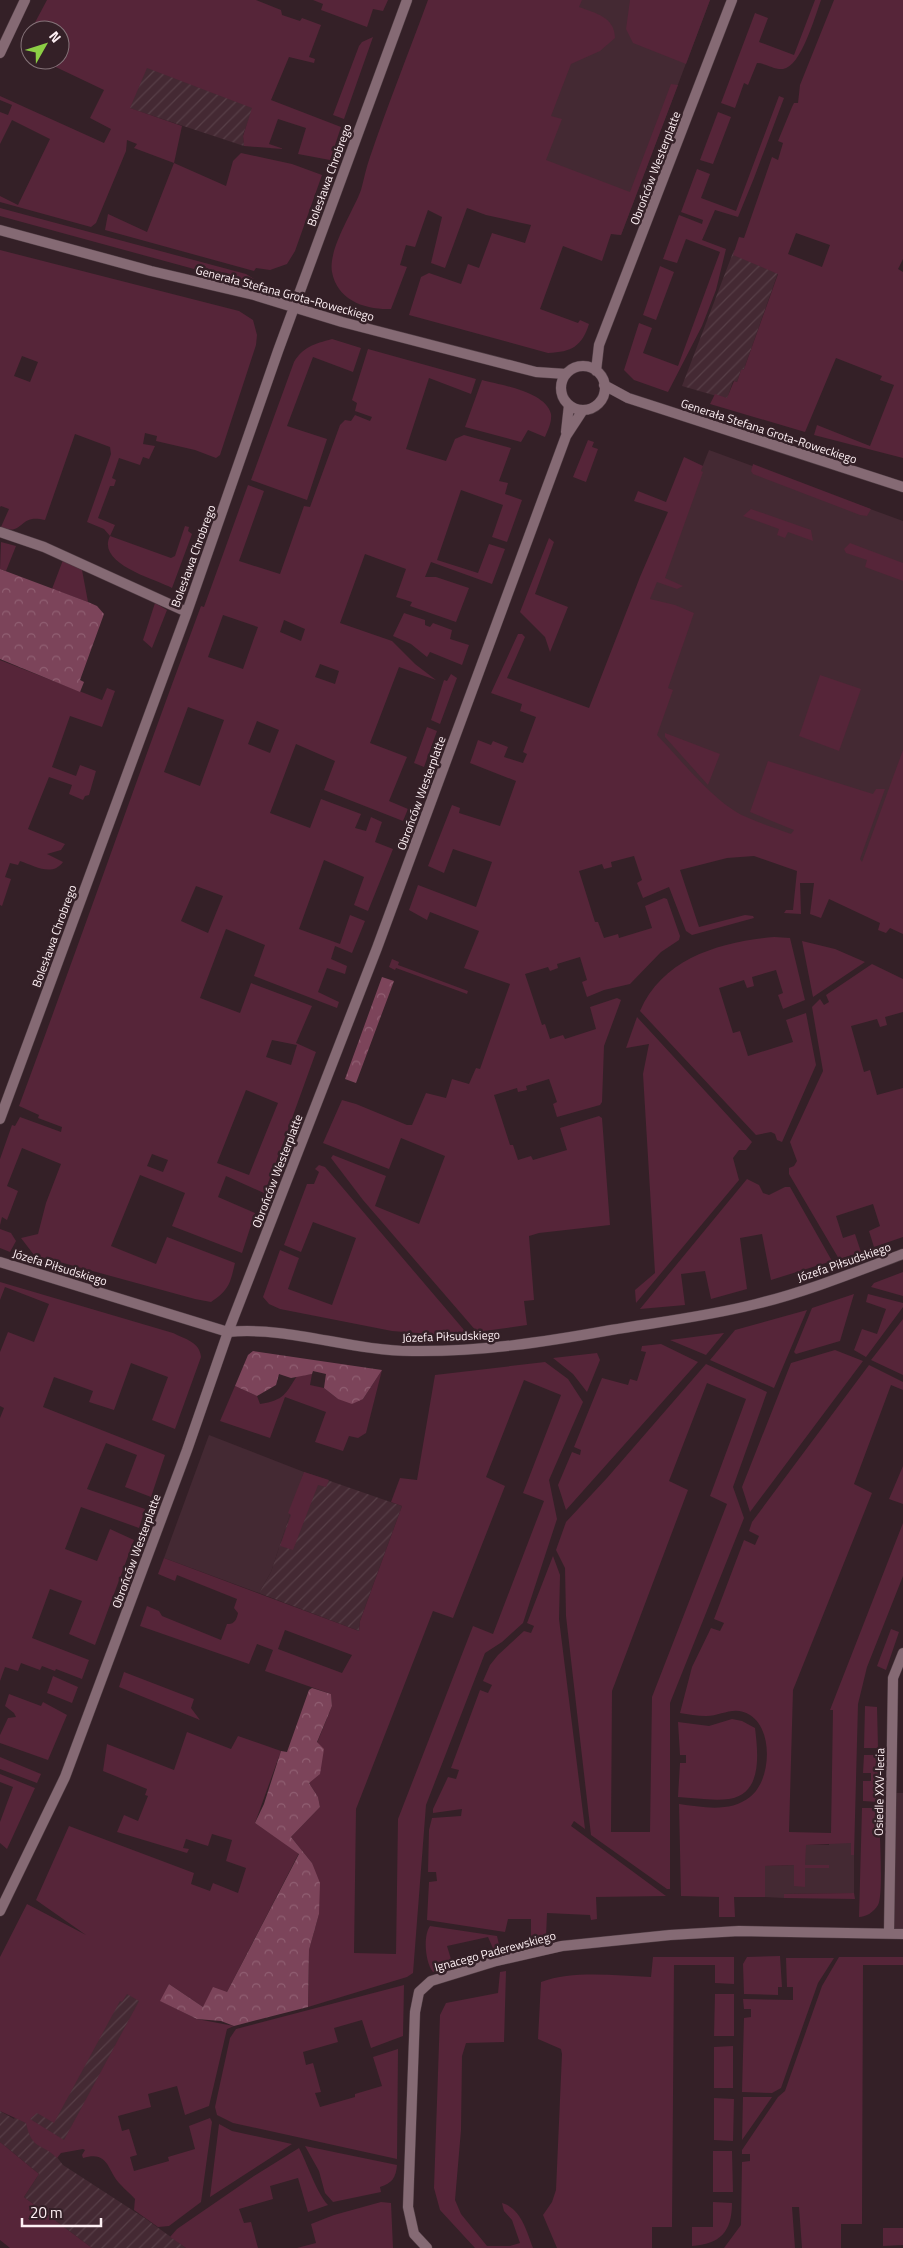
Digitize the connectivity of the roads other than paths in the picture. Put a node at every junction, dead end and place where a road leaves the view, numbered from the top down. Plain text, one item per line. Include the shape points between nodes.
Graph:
1 (25, 0) edge
2 (407, 0) edge
3 (732, 0) edge
4 (0, 53) edge
5 (0, 230) edge
6 (294, 307) junction
7 (599, 345) junction
8 (582, 366) junction
9 (596, 371) junction
10 (536, 372) junction
11 (566, 374) junction
12 (604, 385) junction
13 (561, 386) junction
14 (628, 398) junction
15 (602, 399) junction
16 (569, 405) junction
17 (583, 410) junction
18 (566, 436) junction
19 (903, 487) edge
20 (0, 532) edge
21 (187, 612) junction
22 (0, 1120) edge
23 (903, 1254) edge
24 (0, 1262) edge
25 (228, 1332) junction
26 (903, 1653) edge
27 (0, 1911) edge
28 (889, 1933) junction
29 (903, 1934) edge
30 (426, 2248) edge

1 - 4 street
2 - 6 street, Bolesława Chrobrego
3 - 7 street, Obrońców Westerplatte
5 - 6 street, Generała Stefana Grota-Roweckiego
6 - 10 street, Generała Stefana Grota-Roweckiego
6 - 21 street, Bolesława Chrobrego
7 - 8 street, Obrońców Westerplatte
7 - 9 street, Obrońców Westerplatte
8 - 9 street
8 - 11 street
9 - 12 street
10 - 11 street, Generała Stefana Grota-Roweckiego
10 - 13 street, Generała Stefana Grota-Roweckiego
11 - 13 street
12 - 14 street, Generała Stefana Grota-Roweckiego
12 - 15 street
13 - 16 street
14 - 15 street, Generała Stefana Grota-Roweckiego
14 - 19 street, Generała Stefana Grota-Roweckiego
15 - 17 street via 597,405
16 - 17 street
16 - 18 street, Obrońców Westerplatte
17 - 18 street, Obrońców Westerplatte
18 - 25 street, Obrońców Westerplatte via 377,948
20 - 21 street via 44,547
21 - 22 street, Bolesława Chrobrego
23 - 25 street, Józefa Piłsudskiego via 756,1304 486,1349 411,1351 353,1347 264,1331
24 - 25 street, Józefa Piłsudskiego
25 - 27 street, Obrońców Westerplatte via 65,1777
26 - 28 street, Osiedle XXV-lecia via 893,1678
28 - 29 street, Ignacego Paderewskiego
28 - 30 street, Ignacego Paderewskiego via 739,1931 670,1934 562,1946 496,1961 431,1981 419,1992 415,2012 408,2167 408,2207 414,2234

